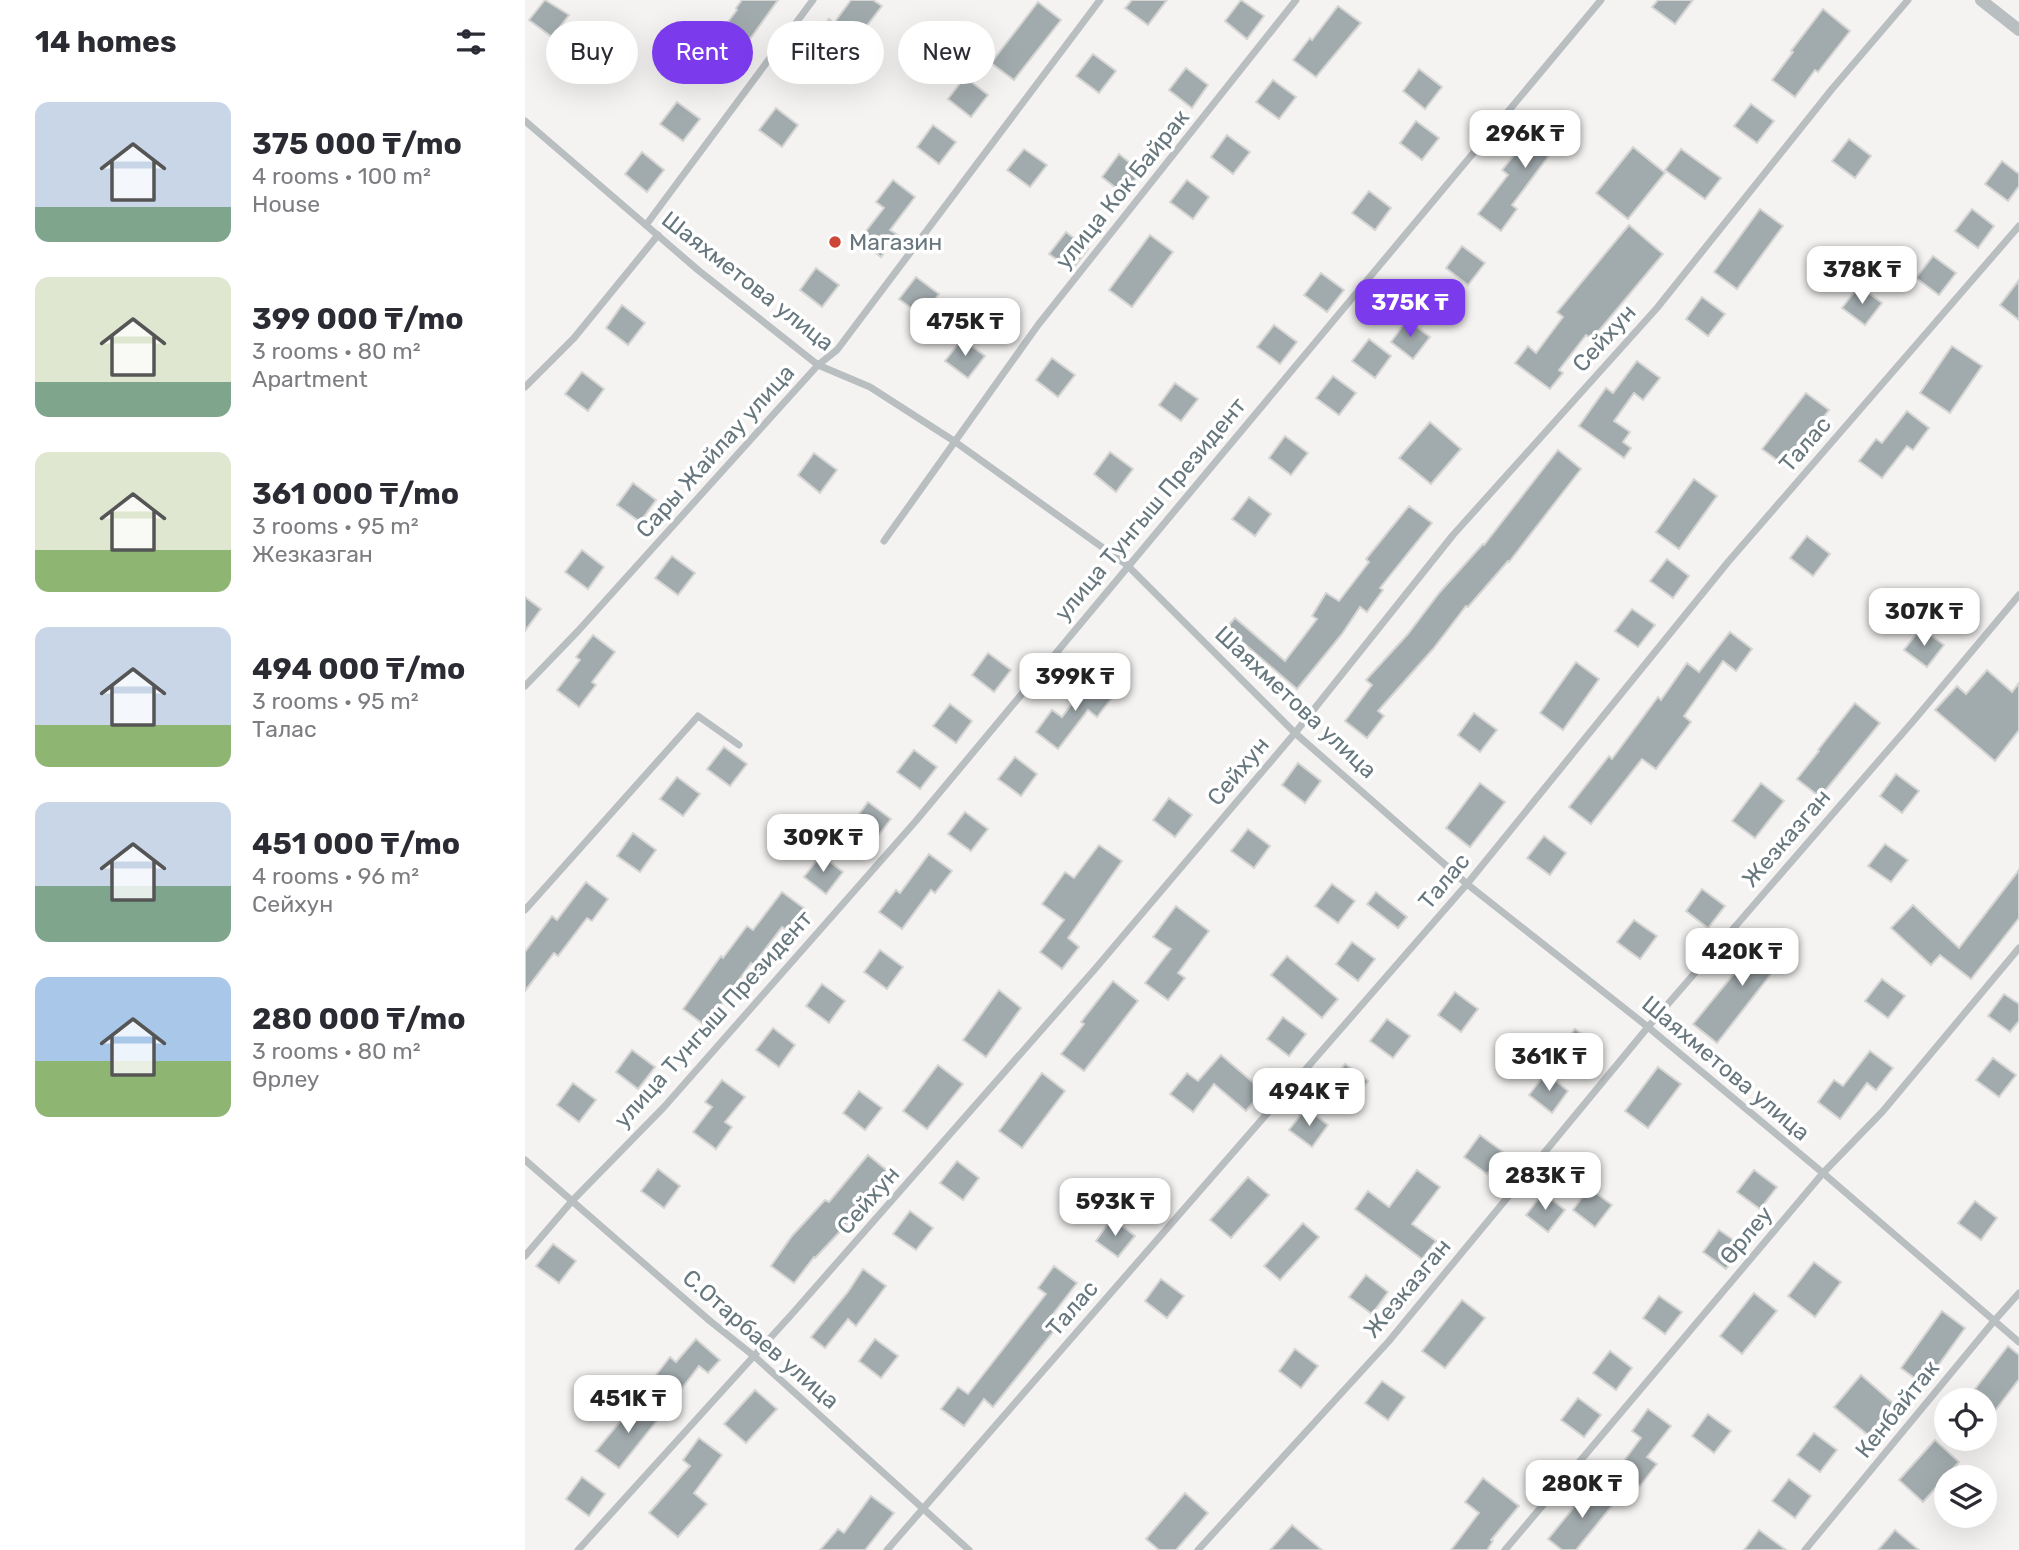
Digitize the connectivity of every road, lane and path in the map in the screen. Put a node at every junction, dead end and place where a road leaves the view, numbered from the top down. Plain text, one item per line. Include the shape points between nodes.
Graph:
1 (813, 0) edge
2 (1100, 0) edge
3 (1296, 0) edge
4 (1601, 0) edge
5 (1908, 0) edge
6 (1981, 0) edge
7 (2019, 30) edge
8 (525, 121) edge
9 (646, 225) junction
10 (2019, 226) edge
11 (657, 235) junction
12 (818, 365) junction
13 (525, 387) edge
14 (954, 441) junction
15 (884, 541) dead end
16 (1128, 565) junction
17 (2019, 595) edge
18 (525, 685) edge
19 (1295, 733) junction
20 (739, 746) dead end
21 (1467, 884) junction
22 (525, 909) edge
23 (2019, 948) edge
24 (1648, 1027) junction
25 (525, 1160) edge
26 (1823, 1173) junction
27 (572, 1200) junction
28 (525, 1256) edge
29 (2019, 1293) edge
30 (1994, 1321) junction
31 (2019, 1342) edge
32 (754, 1356) junction
33 (922, 1508) junction
34 (578, 1550) edge
35 (887, 1550) edge
36 (969, 1550) edge
37 (1198, 1550) edge
38 (1505, 1550) edge
39 (1805, 1550) edge

1 - 9 street
2 - 12 street, Сары Жайлау улица via 837,350
3 - 14 street, улица Кок Байрак via 1038,325
4 - 16 street, улица Тунгыш Президент
5 - 19 street, Сейхун via 1657,308 1453,535
6 - 7 street
8 - 9 street, Шаяхметова улица
9 - 11 street, Шаяхметова улица
10 - 21 street, Талас via 1728,562
11 - 12 street, Шаяхметова улица
11 - 13 street via 574,338
12 - 14 street, Шаяхметова улица via 870,387
12 - 18 street, Сары Жайлау улица
14 - 15 street, улица Кок Байрак
14 - 16 street, Шаяхметова улица
16 - 19 street, Шаяхметова улица
16 - 27 street, улица Тунгыш Президент via 888,852 664,1107
17 - 24 street, Жезказган
19 - 21 street, Шаяхметова улица
19 - 32 street, Сейхун via 1086,980
20 - 22 street via 698,716
21 - 24 street, Шаяхметова улица
21 - 33 street, Талас
23 - 26 street, Өрлеу via 1883,1111
24 - 26 street, Шаяхметова улица
24 - 37 street, Жезказган via 1389,1341
25 - 27 street, С.Отарбаев улица
26 - 30 street, Шаяхметова улица
26 - 38 street, Өрлеу
27 - 28 street, улица Тунгыш Президент
27 - 32 street, С.Отарбаев улица
29 - 30 street, Кенбайтак
30 - 31 street, Шаяхметова улица
30 - 39 street, Кенбайтак
32 - 33 street, С.Отарбаев улица
32 - 34 street, Сейхун
33 - 35 street, Талас
33 - 36 street, С.Отарбаев улица

